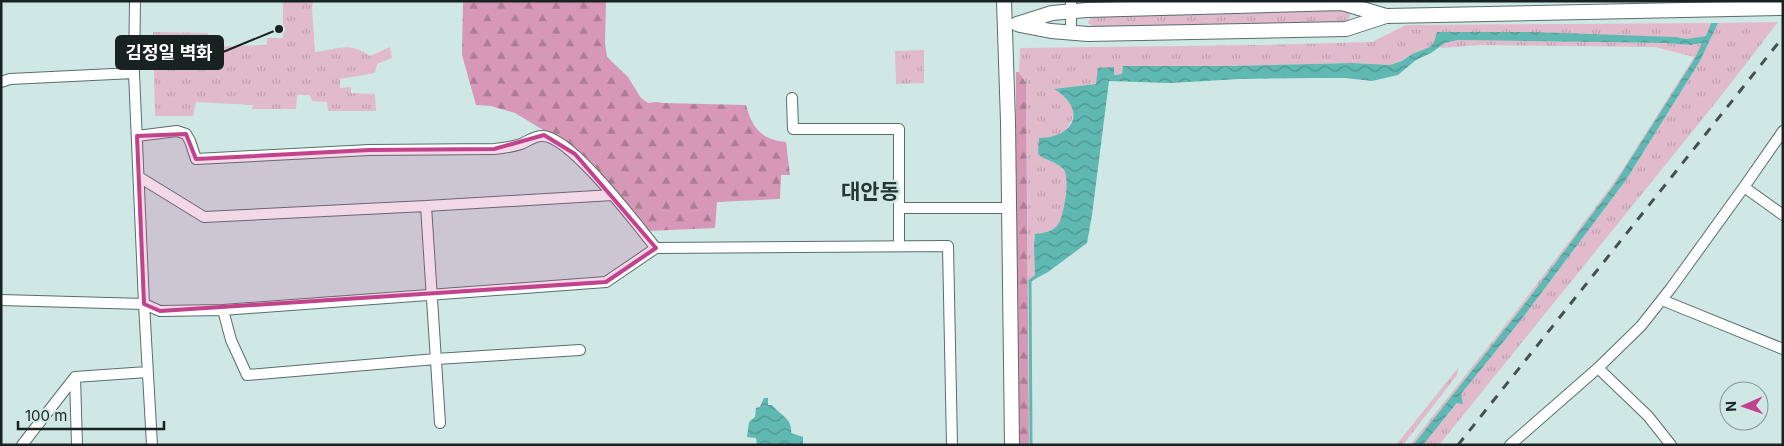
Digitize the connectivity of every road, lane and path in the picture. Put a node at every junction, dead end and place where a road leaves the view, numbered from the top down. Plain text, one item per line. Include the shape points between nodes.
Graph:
1 (135, 1) edge
2 (1004, 1) edge
3 (1071, 6) edge
4 (1783, 8) edge
5 (1386, 16) junction
6 (1010, 24) junction
7 (1071, 32) junction
8 (134, 73) junction
9 (1, 82) edge
10 (792, 98) dead end
11 (1783, 131) edge
12 (137, 136) junction
13 (139, 177) junction
14 (1744, 187) junction
15 (613, 195) junction
16 (426, 206) junction
17 (900, 208) junction
18 (1009, 208) junction
19 (1783, 215) edge
20 (899, 246) junction
21 (656, 248) junction
22 (432, 294) junction
23 (1, 300) edge
24 (1662, 300) junction
25 (144, 304) junction
26 (223, 310) junction
27 (1783, 349) edge
28 (580, 350) dead end
29 (436, 359) junction
30 (1598, 368) junction
31 (147, 372) junction
32 (75, 377) junction
33 (440, 423) dead end
34 (22, 445) edge
35 (77, 445) edge
36 (152, 445) edge
37 (952, 445) edge
38 (1012, 445) edge
39 (1510, 445) edge
40 (1672, 445) edge

1 - 8 street
2 - 6 main road
3 - 5 main road via 1342,3
3 - 6 main road
3 - 7 street
4 - 5 main road
5 - 7 main road via 1346,29
6 - 7 main road
6 - 18 main road
8 - 9 street
8 - 12 street
10 - 17 street via 793,128 899,128
11 - 14 street
12 - 13 street
12 - 15 street via 177,131 186,134 196,159 369,150 494,149 509,148 544,136 564,145
13 - 16 street via 204,217
13 - 25 street
14 - 19 street
14 - 24 street
15 - 16 street
15 - 21 street
16 - 22 street
17 - 18 street
17 - 20 street
18 - 38 main road
20 - 21 street
20 - 37 street via 948,246
21 - 22 street via 606,282
22 - 26 street
22 - 29 street
23 - 25 street
24 - 27 street
24 - 30 street via 1641,326
25 - 26 street via 160,311
25 - 31 street
26 - 29 street via 231,340 247,375
28 - 29 street
29 - 33 street
30 - 39 street
30 - 40 street via 1648,416
31 - 32 street
31 - 36 street
32 - 34 street
32 - 35 street

